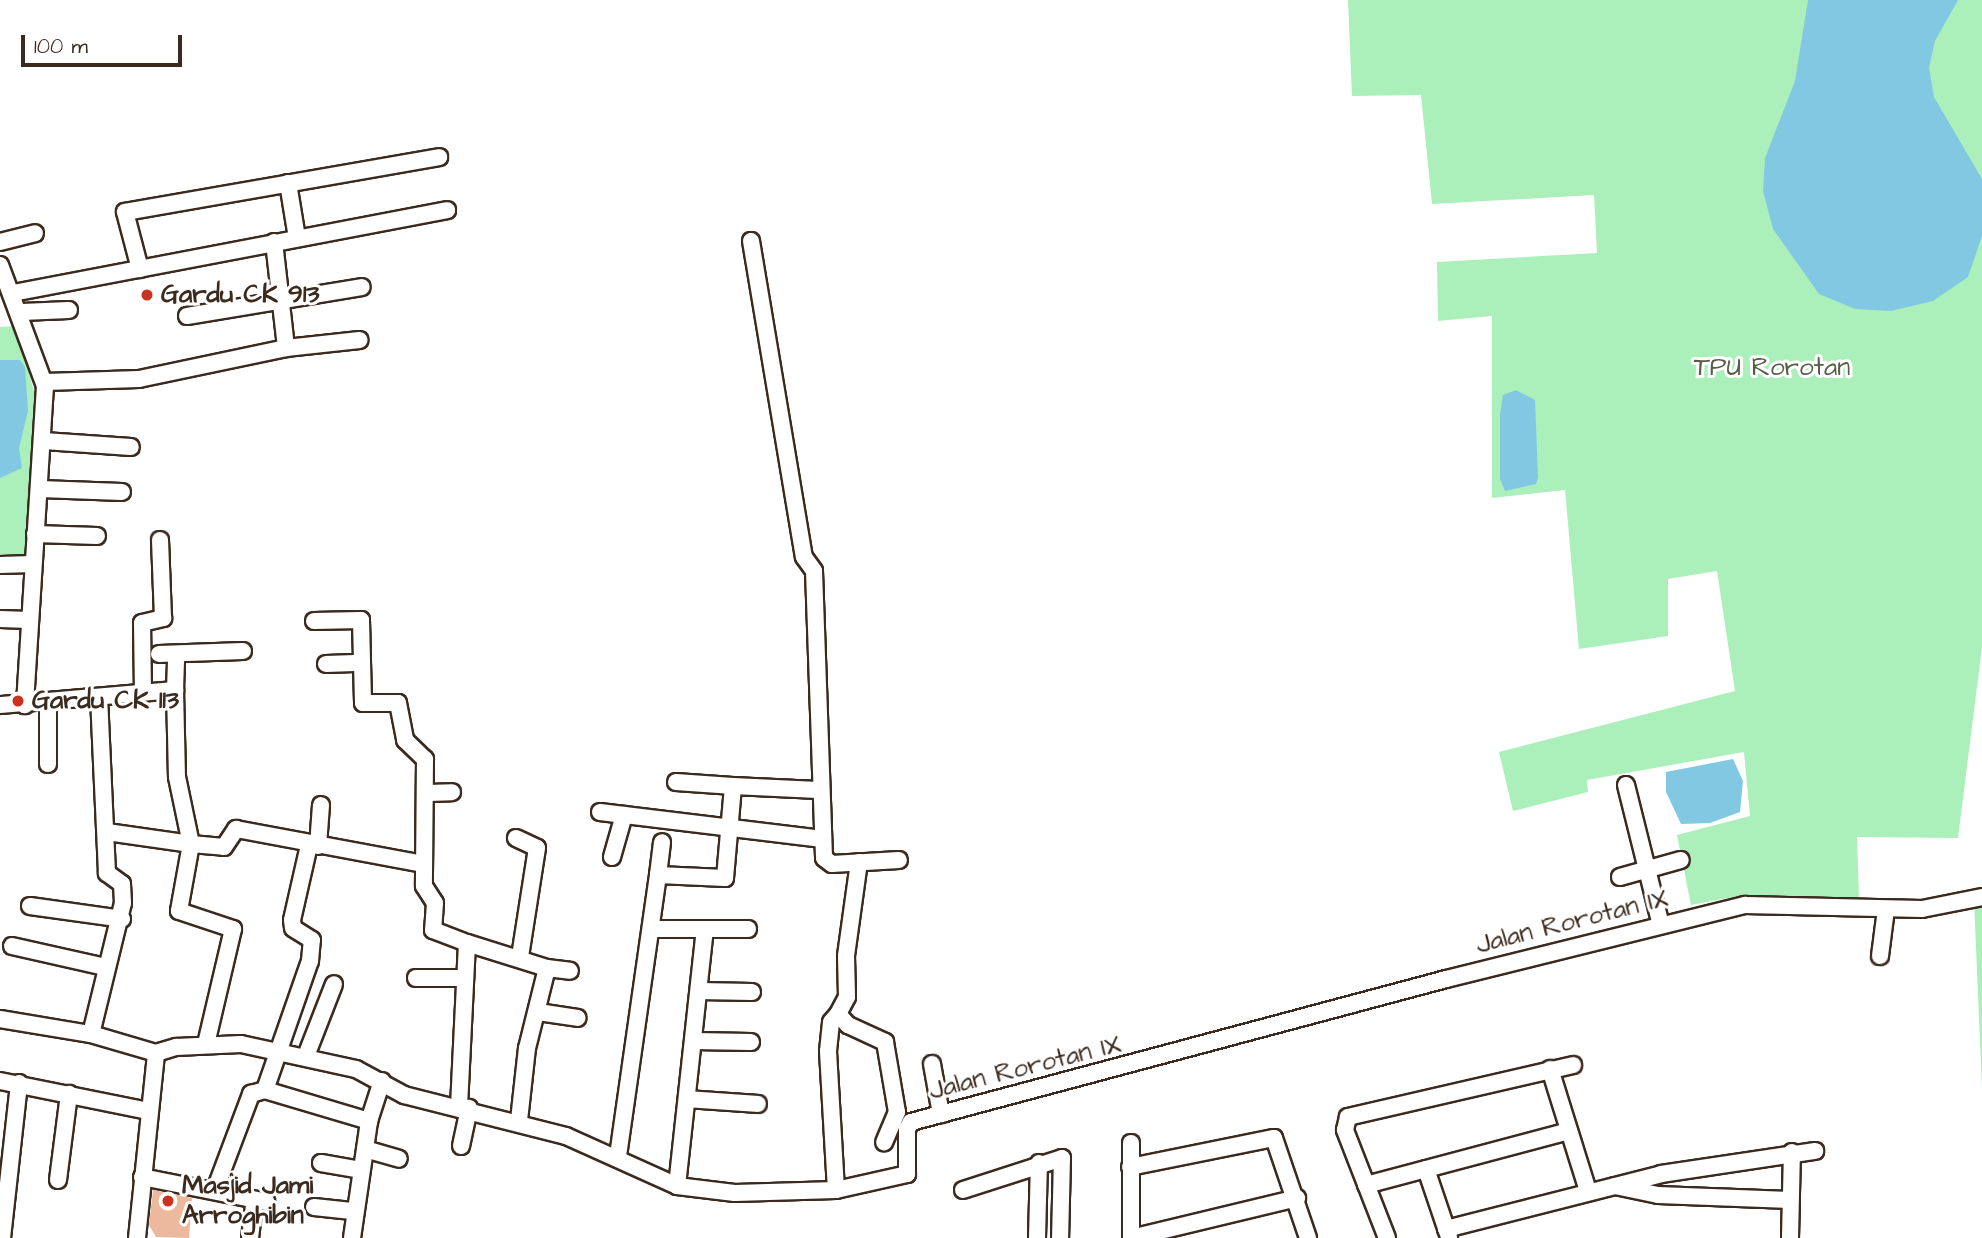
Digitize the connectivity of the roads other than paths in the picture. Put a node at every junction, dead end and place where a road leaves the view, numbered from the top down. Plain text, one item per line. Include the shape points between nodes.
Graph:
1 (439, 158) dead end
2 (288, 183) junction
3 (447, 210) dead end
4 (35, 233) dead end
5 (297, 238) junction
6 (751, 241) dead end
7 (0, 242) edge
8 (274, 242) junction
9 (0, 265) edge
10 (136, 270) junction
11 (362, 287) dead end
12 (13, 293) junction
13 (282, 301) junction
14 (69, 310) dead end
15 (22, 312) junction
16 (187, 316) dead end
17 (360, 340) dead end
18 (286, 348) junction
19 (45, 387) junction
20 (44, 441) junction
21 (131, 447) dead end
22 (40, 489) junction
23 (122, 492) dead end
24 (35, 534) junction
25 (97, 536) dead end
26 (160, 540) dead end
27 (32, 564) junction
28 (0, 565) edge
29 (0, 619) edge
30 (29, 620) junction
31 (314, 621) dead end
32 (243, 651) dead end
33 (159, 654) dead end
34 (176, 654) junction
35 (362, 663) junction
36 (326, 664) dead end
37 (175, 690) junction
38 (143, 693) junction
39 (99, 697) junction
40 (48, 703) junction
41 (0, 705) edge
42 (25, 705) junction
43 (48, 764) dead end
44 (676, 782) dead end
45 (1626, 785) dead end
46 (733, 786) junction
47 (818, 790) dead end
48 (452, 792) dead end
49 (428, 793) junction
50 (321, 805) dead end
51 (600, 812) dead end
52 (624, 816) junction
53 (728, 827) junction
54 (107, 832) junction
55 (516, 838) dead end
56 (816, 838) dead end
57 (662, 842) dead end
58 (191, 844) junction
59 (313, 845) junction
60 (612, 857) dead end
61 (899, 860) dead end
62 (1681, 860) dead end
63 (859, 862) junction
64 (423, 864) junction
65 (1648, 869) junction
66 (658, 875) junction
67 (1620, 877) dead end
68 (725, 878) junction
69 (742, 879) dead end
70 (1982, 897) edge
71 (30, 906) dead end
72 (1886, 909) junction
73 (122, 919) junction
74 (1661, 925) junction
75 (652, 929) junction
76 (748, 929) dead end
77 (705, 930) junction
78 (467, 943) junction
79 (12, 946) dead end
80 (1880, 956) dead end
81 (520, 957) junction
82 (105, 967) junction
83 (547, 968) junction
84 (570, 971) dead end
85 (415, 978) dead end
86 (464, 978) junction
87 (334, 984) dead end
88 (699, 990) junction
89 (752, 992) dead end
90 (538, 1012) junction
91 (838, 1014) junction
92 (578, 1018) dead end
93 (0, 1019) edge
94 (90, 1034) junction
95 (693, 1041) junction
96 (751, 1042) dead end
97 (206, 1044) junction
98 (281, 1051) junction
99 (156, 1053) junction
100 (306, 1056) junction
101 (932, 1064) dead end
102 (1573, 1065) dead end
103 (1550, 1069) junction
104 (0, 1081) edge
105 (382, 1081) junction
106 (19, 1083) junction
107 (265, 1090) junction
108 (69, 1094) junction
109 (687, 1099) junction
110 (758, 1104) dead end
111 (464, 1106) junction
112 (149, 1111) junction
113 (941, 1114) junction
114 (369, 1121) junction
115 (519, 1121) junction
116 (1569, 1131) junction
117 (884, 1142) dead end
118 (1131, 1143) dead end
119 (461, 1146) dead end
120 (365, 1149) junction
121 (1815, 1151) dead end
122 (1792, 1152) junction
123 (618, 1156) junction
124 (399, 1159) dead end
125 (321, 1163) dead end
126 (1039, 1163) junction
127 (1130, 1167) junction
128 (1426, 1169) junction
129 (360, 1170) junction
130 (142, 1177) junction
131 (58, 1180) dead end
132 (1366, 1185) junction
133 (1613, 1185) junction
134 (677, 1186) junction
135 (836, 1190) junction
136 (963, 1190) dead end
137 (215, 1191) junction
138 (1588, 1191) junction
139 (1297, 1198) junction
140 (1790, 1200) junction
141 (314, 1207) dead end
142 (352, 1211) junction
143 (1448, 1233) edge
144 (2, 1238) edge
145 (137, 1238) edge
146 (250, 1238) edge
147 (352, 1238) edge
148 (1037, 1238) edge
149 (1060, 1238) edge
150 (1131, 1238) edge
151 (1308, 1238) edge
152 (1387, 1238) edge
153 (1790, 1238) edge

1 - 2 street
2 - 5 street
2 - 10 street via 125,212
3 - 5 street
4 - 7 street
5 - 8 street
6 - 63 street via 804,557 814,571 824,858 829,864
8 - 10 street
8 - 13 street
9 - 12 street
10 - 12 street
11 - 13 street
12 - 15 street
13 - 16 street
13 - 18 street
14 - 15 street
15 - 19 street
17 - 18 street
18 - 19 street via 139,379
19 - 20 street
20 - 21 street
20 - 22 street
22 - 23 street
22 - 24 street
24 - 25 street
24 - 27 street
26 - 38 street via 163,618 142,623
27 - 28 street
27 - 30 street
29 - 30 street
30 - 42 street
31 - 35 street via 361,620
32 - 34 street
33 - 34 street
34 - 37 street
35 - 36 street
35 - 49 street via 363,703 398,703 405,740 425,759
37 - 38 street
37 - 58 street via 177,777
38 - 39 street
39 - 40 street
39 - 54 street
40 - 42 street
40 - 43 street
41 - 42 street
44 - 46 street
45 - 65 street
46 - 47 street
46 - 53 street
48 - 49 street
49 - 64 street
50 - 59 street
51 - 52 street
52 - 53 street
52 - 60 street
53 - 56 street
53 - 68 street
54 - 58 street
54 - 73 street via 107,873 122,884
55 - 81 street via 537,848
57 - 66 street
58 - 59 street via 224,848 236,829
58 - 97 street via 179,910 233,930
59 - 64 street
59 - 98 street via 292,920 293,928 309,936 312,949
61 - 63 street
62 - 65 street
63 - 91 street via 846,956 846,998
64 - 78 street via 424,886 435,903 435,933
65 - 67 street
65 - 74 street
66 - 68 street
66 - 75 street
68 - 69 street
70 - 72 street, Jalan Rorotan IX via 1939,908
71 - 73 street
72 - 74 street, Jalan Rorotan IX via 1747,905
72 - 80 street
73 - 82 street
74 - 113 street, Jalan Rorotan IX
75 - 77 street
75 - 123 street
76 - 77 street
77 - 88 street
78 - 81 street
78 - 86 street
79 - 82 street
81 - 83 street
82 - 94 street
83 - 84 street
83 - 90 street
85 - 86 street
86 - 111 street
87 - 100 street
88 - 89 street
88 - 95 street
90 - 92 street
90 - 115 street via 527,1048
91 - 117 street via 848,1025 885,1042 898,1112
91 - 135 street via 831,1022 828,1051
93 - 94 street
94 - 99 street
95 - 96 street
95 - 109 street
97 - 98 street, Jalan Rorotan IX
97 - 99 street, Jalan Rorotan IX
98 - 100 street, Jalan Rorotan IX
98 - 107 street
99 - 112 street
100 - 105 street, Jalan Rorotan IX
101 - 113 street
102 - 103 street
103 - 116 street
103 - 132 street via 1348,1117 1345,1130
104 - 106 street
105 - 111 street, Jalan Rorotan IX via 404,1095
105 - 114 street
106 - 108 street
106 - 144 street
107 - 114 street
107 - 137 street via 250,1094
108 - 112 street
108 - 131 street
109 - 110 street
109 - 134 street
111 - 115 street, Jalan Rorotan IX
111 - 119 street
112 - 130 street
113 - 135 street, Jalan Rorotan IX via 909,1123 907,1174
114 - 120 street
115 - 123 street, Jalan Rorotan IX
116 - 128 street
116 - 138 street
118 - 127 street
120 - 124 street
120 - 129 street
121 - 122 street
122 - 133 street
122 - 140 street
123 - 134 street, Jalan Rorotan IX
125 - 129 street
126 - 136 street
126 - 148 street
126 - 149 street via 1062,1158
127 - 139 street via 1271,1137 1279,1143
127 - 150 street
128 - 132 street
128 - 143 street
129 - 142 street
130 - 137 street
130 - 145 street
132 - 152 street
133 - 138 street
133 - 140 street via 1658,1195
134 - 135 street, Jalan Rorotan IX via 735,1193
137 - 146 street via 261,1201
138 - 143 street
139 - 150 street
139 - 151 street
140 - 153 street
141 - 142 street
142 - 147 street

